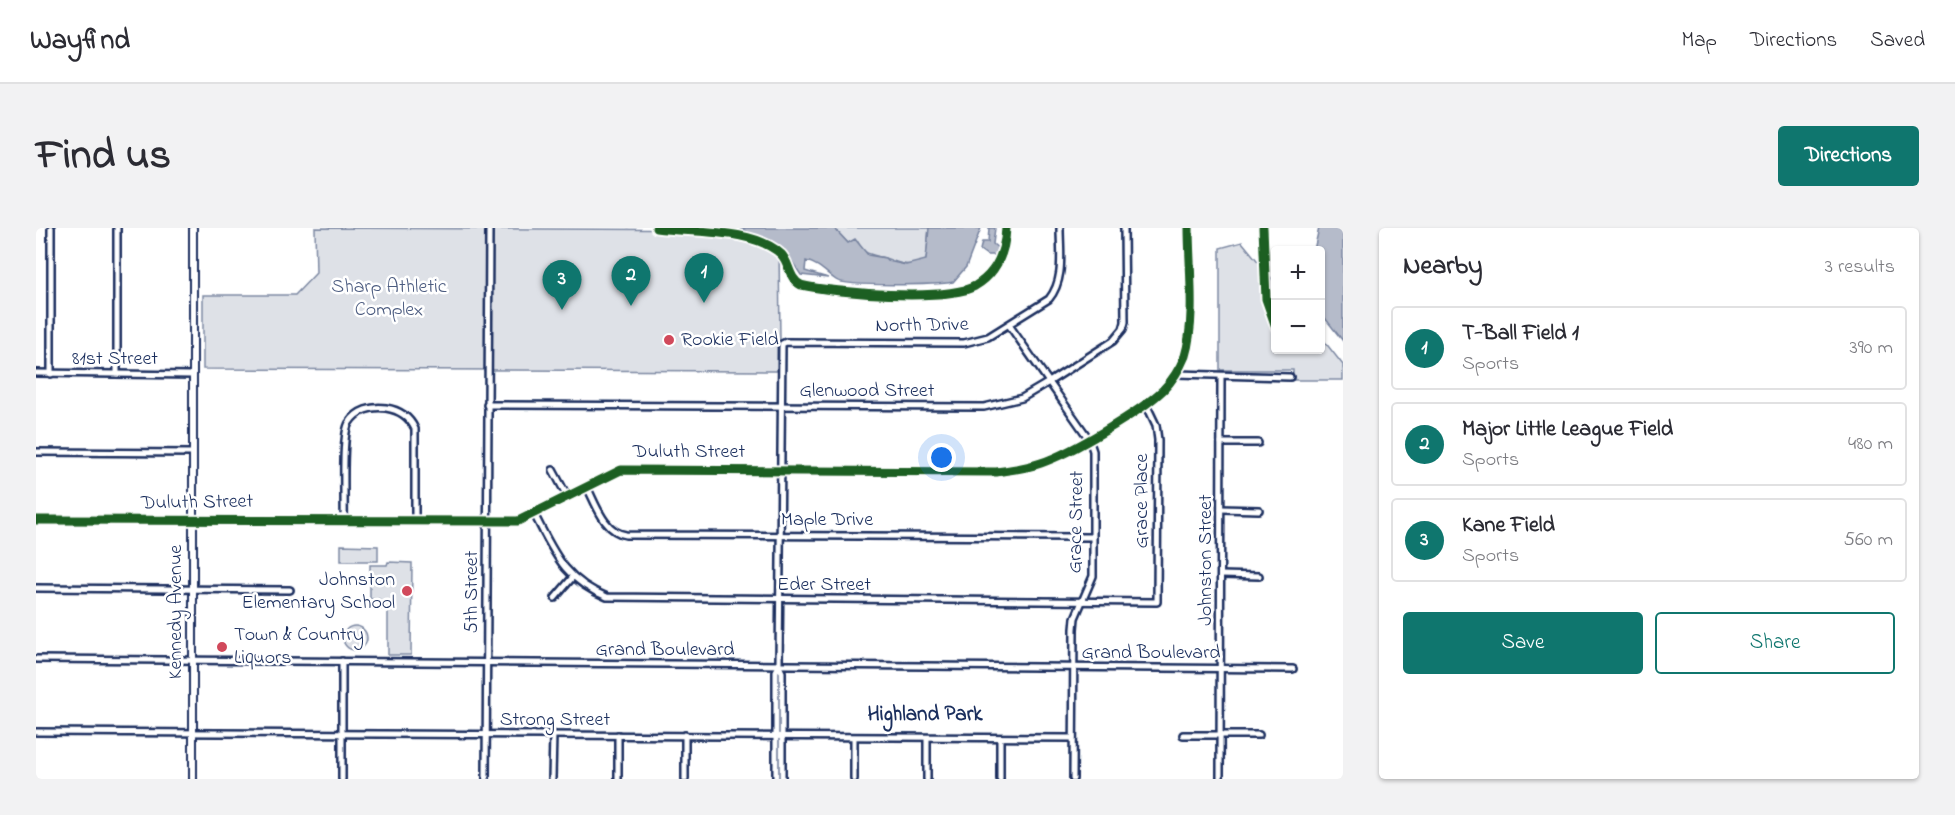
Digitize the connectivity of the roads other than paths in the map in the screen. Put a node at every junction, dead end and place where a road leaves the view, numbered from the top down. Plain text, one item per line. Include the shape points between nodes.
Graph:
1 (51, 228) edge
2 (117, 228) edge
3 (193, 228) edge
4 (489, 228) edge
5 (1059, 228) edge
6 (1124, 228) edge
7 (1189, 228) edge
8 (1009, 325) junction
9 (36, 373) edge
10 (51, 374) junction
11 (117, 374) junction
12 (1176, 374) junction
13 (193, 375) junction
14 (1221, 377) junction
15 (1290, 377) dead end
16 (1049, 382) junction
17 (1146, 404) junction
18 (487, 405) junction
19 (780, 406) junction
20 (1089, 439) junction
21 (1221, 443) junction
22 (1258, 443) dead end
23 (36, 452) edge
24 (193, 453) junction
25 (553, 470) dead end
26 (780, 470) junction
27 (587, 487) junction
28 (567, 496) junction
29 (1221, 509) junction
30 (1258, 510) dead end
31 (534, 514) junction
32 (36, 520) edge
33 (193, 520) junction
34 (344, 521) junction
35 (415, 521) junction
36 (486, 522) junction
37 (780, 535) junction
38 (1093, 537) junction
39 (1221, 575) junction
40 (1259, 576) dead end
41 (572, 578) junction
42 (36, 588) edge
43 (193, 590) junction
44 (290, 590) dead end
45 (555, 598) dead end
46 (780, 599) junction
47 (1083, 601) junction
48 (1157, 602) joint
49 (36, 658) edge
50 (193, 660) junction
51 (342, 661) junction
52 (487, 662) junction
53 (779, 666) junction
54 (1073, 668) junction
55 (1221, 668) junction
56 (1293, 669) dead end
57 (36, 732) edge
58 (193, 733) junction
59 (553, 734) junction
60 (343, 735) junction
61 (618, 735) junction
62 (685, 735) junction
63 (1183, 735) dead end
64 (1221, 735) junction
65 (1259, 735) dead end
66 (486, 736) junction
67 (779, 736) junction
68 (854, 738) junction
69 (927, 738) junction
70 (1073, 738) junction
71 (1000, 739) junction
72 (193, 779) edge
73 (342, 779) edge
74 (486, 779) edge
75 (552, 779) edge
76 (618, 779) edge
77 (685, 779) edge
78 (776, 779) edge
79 (782, 779) edge
80 (854, 779) edge
81 (927, 779) edge
82 (1000, 779) edge
83 (1073, 779) edge
84 (1221, 779) edge

1 - 10 street
2 - 11 street
3 - 13 street, Kennedy Avenue
4 - 18 street, 5th Street
5 - 8 street, North Drive via 1060,271 1055,291
6 - 16 street, Glenwood Street via 1123,330 1113,341
7 - 12 street, Duluth Street via 1189,339
8 - 16 street, Grace Street
8 - 19 street, North Drive via 988,337 964,343 786,342 782,344
9 - 10 street, 81st Street
10 - 11 street, 81st Street
11 - 13 street, 81st Street
12 - 14 street
12 - 17 street, Duluth Street
13 - 24 street, Kennedy Avenue
14 - 15 street
14 - 21 street, Johnston Street
16 - 19 street, Glenwood Street via 1022,398 984,407
16 - 20 street, Grace Street
17 - 20 street, Duluth Street
17 - 48 street, Grace Place via 1158,440
18 - 19 street, Glenwood Street
18 - 36 street, 5th Street
19 - 26 street
20 - 26 street, Duluth Street via 1040,464 996,472
20 - 38 street, Grace Street via 1094,451
21 - 22 street
21 - 29 street, Johnston Street
23 - 24 street
24 - 33 street, Kennedy Avenue
25 - 28 street
26 - 27 street, Duluth Street via 621,470
26 - 37 street
27 - 28 street, Duluth Street
27 - 37 street, Maple Drive via 607,524 621,534
28 - 31 street, Duluth Street
29 - 30 street
29 - 39 street, Johnston Street
31 - 36 street, Duluth Street via 518,521
31 - 41 street, Eder Street
32 - 33 street, Duluth Street
33 - 34 street, Duluth Street
33 - 43 street, Kennedy Avenue
34 - 35 street, Duluth Street
34 - 35 street via 346,428 363,410 381,408 398,411 415,429
35 - 36 street, Duluth Street
36 - 52 street, 5th Street
37 - 38 street, Maple Drive
37 - 46 street
38 - 47 street, Grace Street via 1093,576
39 - 40 street
39 - 55 street, Johnston Street
41 - 45 street
41 - 46 street, Eder Street via 595,592 626,599
42 - 43 street
43 - 44 street
43 - 50 street, Kennedy Avenue
46 - 47 street, Eder Street
46 - 53 street
47 - 48 street, Eder Street
47 - 54 street, Grace Street via 1074,629
49 - 50 street, Grand Boulevard
50 - 51 street, Grand Boulevard
50 - 58 street, Kennedy Avenue
51 - 52 street, Grand Boulevard
51 - 60 street
52 - 53 street, Grand Boulevard
52 - 66 street, 5th Street
53 - 54 street, Grand Boulevard
53 - 67 street
54 - 55 street, Grand Boulevard
54 - 70 street, Grace Street
55 - 56 street, Grand Boulevard
55 - 64 street, Johnston Street
57 - 58 street, Strong Street
58 - 60 street, Strong Street
58 - 72 street, Kennedy Avenue
59 - 61 street, Strong Street
59 - 66 street, Strong Street
59 - 75 street
60 - 66 street, Strong Street
60 - 73 street
61 - 62 street, Strong Street
61 - 76 street
62 - 67 street, Strong Street
62 - 77 street
63 - 64 street
64 - 65 street
64 - 84 street, Johnston Street
66 - 74 street, 5th Street
67 - 68 street, Strong Street
67 - 78 street
67 - 79 street
68 - 69 street, Strong Street
68 - 80 street
69 - 71 street, Strong Street
69 - 81 street
70 - 71 street, Strong Street
70 - 83 street, Grace Street
71 - 82 street

